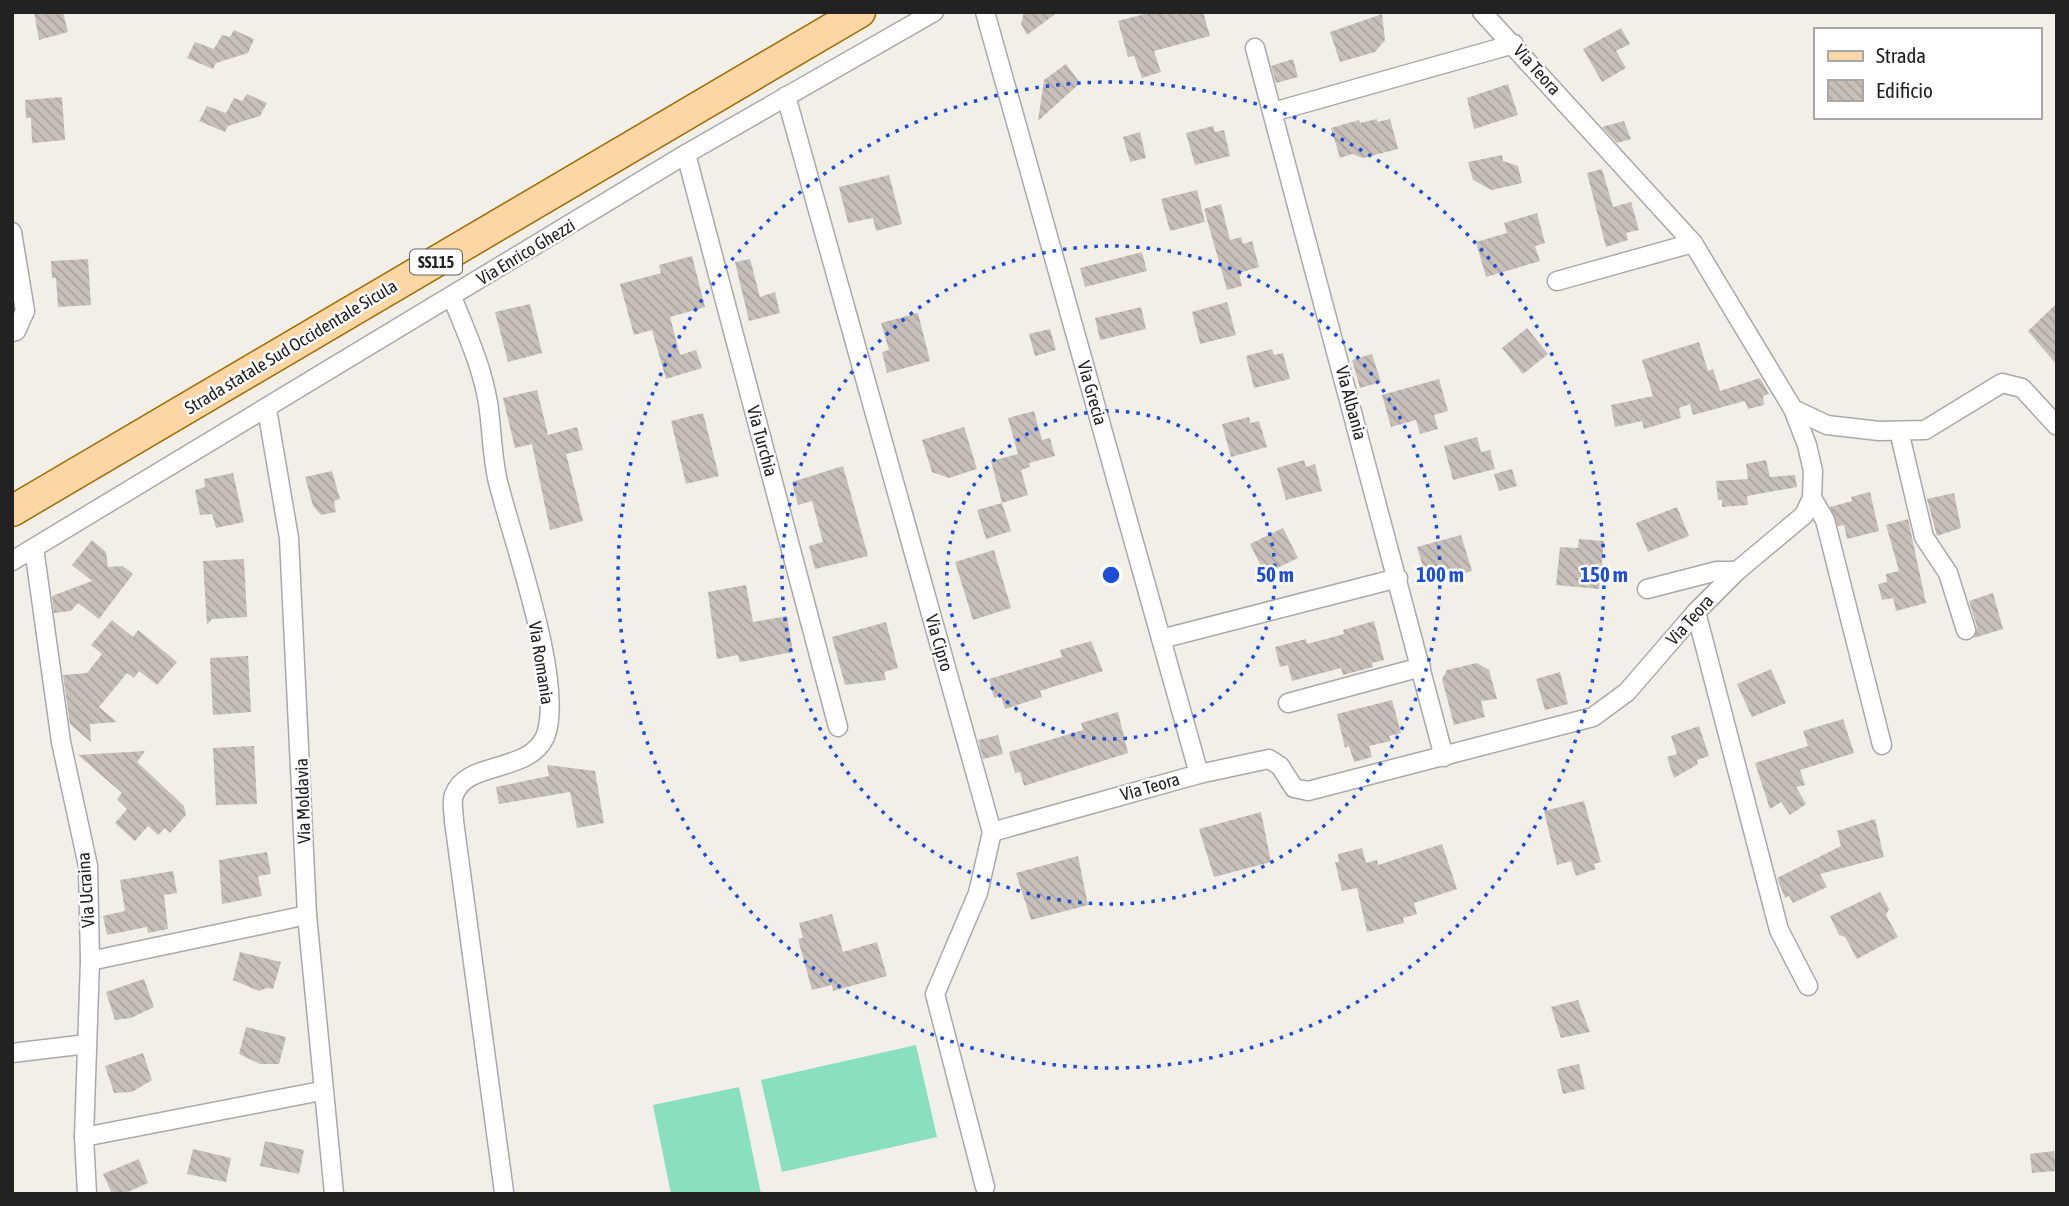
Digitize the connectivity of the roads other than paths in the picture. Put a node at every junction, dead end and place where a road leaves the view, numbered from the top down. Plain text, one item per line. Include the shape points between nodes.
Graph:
1 (860, 12) edge
2 (934, 12) edge
3 (985, 12) edge
4 (1482, 12) edge
5 (1514, 44) junction
6 (1255, 48) dead end
7 (786, 96) junction
8 (1273, 112) junction
9 (685, 154) junction
10 (12, 232) edge
11 (1693, 243) junction
12 (1558, 281) dead end
13 (452, 297) junction
14 (12, 332) edge
15 (1793, 409) junction
16 (267, 410) junction
17 (2057, 426) edge
18 (1899, 432) junction
19 (1812, 498) junction
20 (12, 512) edge
21 (34, 548) junction
22 (12, 561) edge
23 (1737, 571) junction
24 (1398, 578) junction
25 (1647, 589) dead end
26 (1696, 612) junction
27 (1966, 630) dead end
28 (1161, 639) junction
29 (1421, 667) junction
30 (1288, 703) dead end
31 (838, 727) dead end
32 (1882, 745) dead end
33 (1444, 758) junction
34 (1199, 774) junction
35 (992, 832) junction
36 (307, 915) junction
37 (90, 961) junction
38 (1808, 986) dead end
39 (87, 1044) junction
40 (12, 1053) edge
41 (321, 1091) junction
42 (84, 1138) junction
43 (985, 1187) dead end
44 (504, 1192) edge
45 (87, 1194) edge
46 (334, 1194) edge

1 - 20 main road, Strada statale Sud Occidentale Sicula / SS115
2 - 7 street, Via Enrico Ghezzi
3 - 28 street, Via Grecia
4 - 5 street, Via Teora
5 - 8 street
5 - 11 street, Via Teora
6 - 8 street, Via Albania
7 - 9 street, Via Enrico Ghezzi
7 - 35 street, Via Cipro
8 - 24 street, Via Albania
9 - 13 street, Via Enrico Ghezzi
9 - 31 street, Via Turchia
10 - 14 street via 25,311
11 - 12 street
11 - 15 street, Via Teora
13 - 16 street, Via Enrico Ghezzi
13 - 44 street, Via Romania via 475,352 488,400 497,479 542,650 550,702 544,739 531,753 462,781 453,796
15 - 18 street via 1827,425
15 - 19 street, Via Teora via 1813,471
16 - 21 street, Via Enrico Ghezzi
16 - 36 street, Via Moldavia via 289,538
17 - 18 street via 2022,388 2002,383 1925,430
18 - 27 street via 1924,537 1948,573
19 - 23 street, Via Teora via 1804,515
19 - 32 street via 1825,520
21 - 22 street, Via Enrico Ghezzi
21 - 37 street, Via Ucraina via 61,743 89,866
23 - 25 street via 1717,571
23 - 26 street, Via Teora
24 - 28 street
24 - 29 street, Via Albania
26 - 33 street, Via Teora via 1627,692 1593,717
26 - 38 street via 1779,930
28 - 34 street, Via Grecia
29 - 30 street
29 - 33 street, Via Albania
33 - 34 street, Via Teora via 1308,791 1294,788 1280,765 1269,759
34 - 35 street, Via Teora
35 - 43 street, Via Cipro via 978,893 934,994
36 - 37 street
36 - 41 street, Via Moldavia
37 - 39 street, Via Ucraina
39 - 40 street
39 - 42 street, Via Ucraina
41 - 42 street
41 - 46 street, Via Moldavia
42 - 45 street, Via Ucraina

